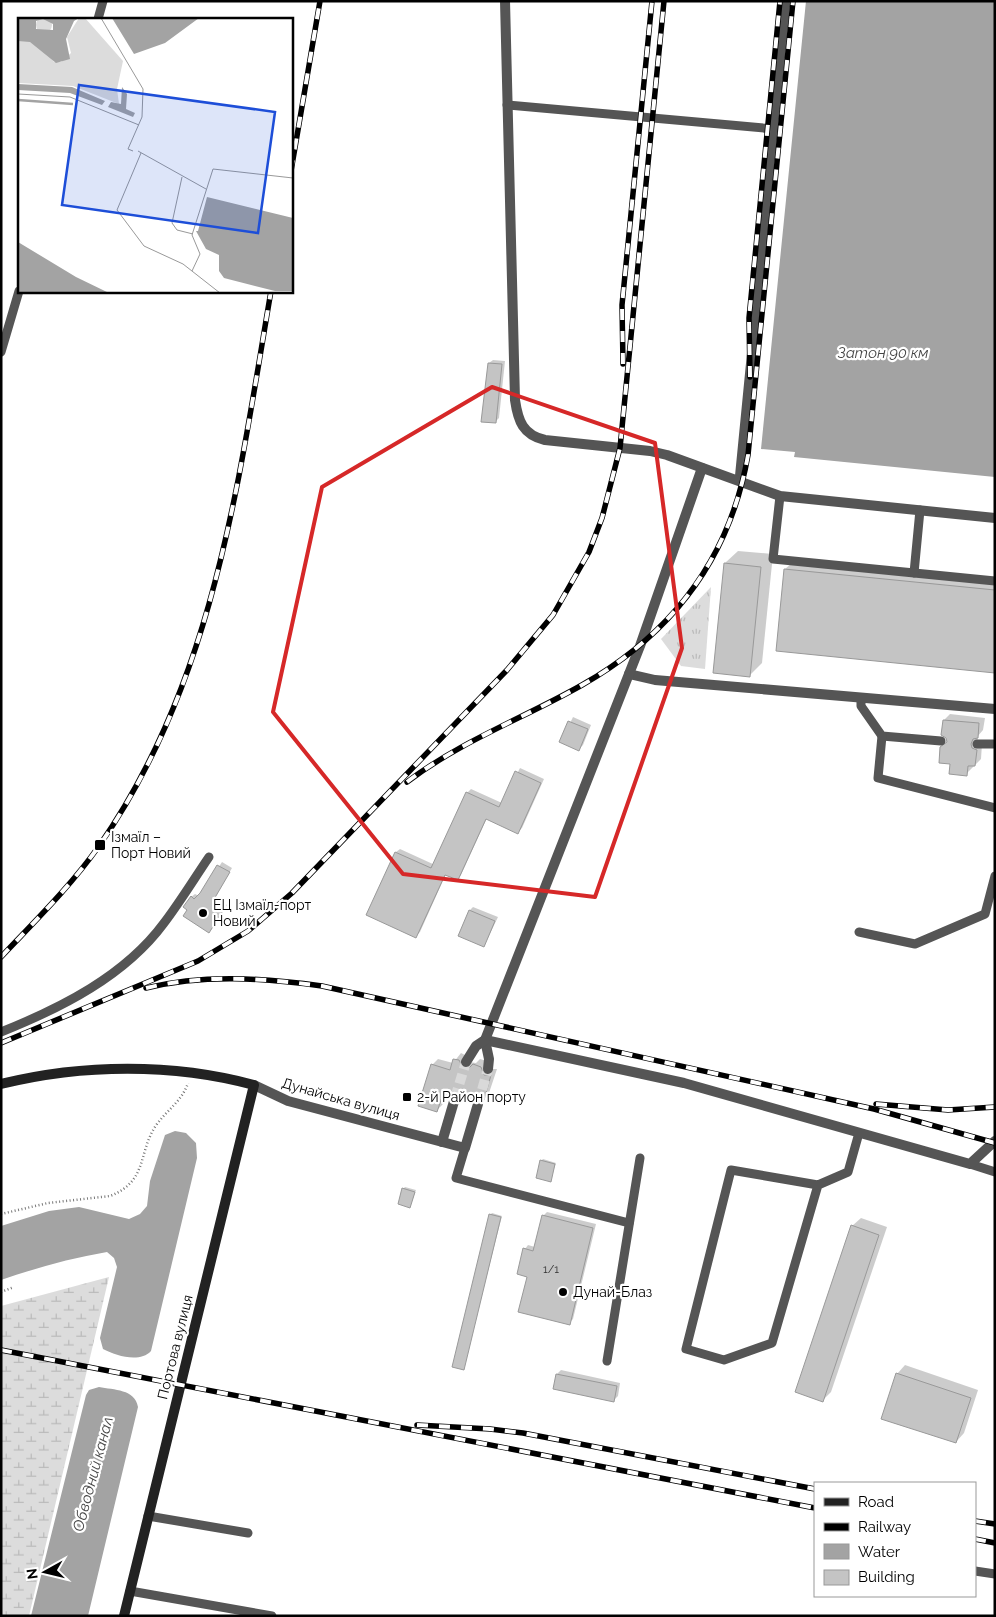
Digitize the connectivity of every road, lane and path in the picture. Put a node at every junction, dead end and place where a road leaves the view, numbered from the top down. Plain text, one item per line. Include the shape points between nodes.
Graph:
1 (103, 1) edge
2 (505, 1) edge
3 (786, 1) edge
4 (98, 18) edge
5 (507, 105) junction
6 (774, 129) junction
7 (19, 292) edge
8 (1, 352) edge
9 (702, 468) junction
10 (739, 481) junction
11 (780, 496) junction
12 (920, 510) junction
13 (995, 518) edge
14 (914, 572) junction
15 (995, 581) edge
16 (629, 674) junction
17 (861, 698) junction
18 (995, 709) edge
19 (882, 736) junction
20 (941, 741) dead end
21 (977, 744) dead end
22 (995, 744) edge
23 (995, 808) edge
24 (209, 857) dead end
25 (995, 876) edge
26 (859, 932) dead end
27 (1, 1032) edge
28 (485, 1040) junction
29 (466, 1062) tunnel mouth
30 (488, 1069) tunnel mouth
31 (190, 1072) junction
32 (1, 1084) edge
33 (254, 1085) junction
34 (455, 1098) tunnel mouth
35 (478, 1104) tunnel mouth
36 (859, 1133) junction
37 (995, 1141) edge
38 (442, 1142) junction
39 (465, 1148) junction
40 (640, 1158) dead end
41 (970, 1164) junction
42 (995, 1172) edge
43 (818, 1186) junction
44 (1, 1214) edge
45 (629, 1223) junction
46 (14, 1287) dead end
47 (1, 1292) edge
48 (607, 1361) dead end
49 (148, 1516) junction
50 (248, 1533) dead end
51 (976, 1571) edge
52 (995, 1574) edge
53 (130, 1591) junction
54 (214, 1606) junction
55 (258, 1615) edge
56 (124, 1616) edge
57 (212, 1616) edge
58 (272, 1616) edge

1 - 4 lane
2 - 5 street
3 - 6 lane
5 - 6 lane
5 - 9 street via 518,420 536,438 650,450
6 - 10 lane
7 - 8 lane
9 - 10 street
9 - 16 street via 663,587
10 - 11 street
11 - 12 street
11 - 14 lane via 774,559
12 - 13 street
12 - 14 lane
14 - 15 lane
16 - 17 street via 655,680
16 - 28 street
17 - 18 street
17 - 19 lane via 861,706
19 - 20 lane
19 - 23 lane via 878,778
21 - 22 lane
24 - 27 lane via 163,924 136,955 83,993
25 - 26 lane via 985,914 916,944
28 - 29 street via 476,1046
28 - 30 street
28 - 36 street via 684,1083
31 - 32 street, Дунайська вулиця via 86,1071
31 - 33 street, Дунайська вулиця
31 - 44 path via 181,1099 157,1124 141,1167 132,1183 121,1192
33 - 38 street, Дунайська вулиця via 288,1101
33 - 49 street, Портова вулиця
34 - 38 street
35 - 39 street
36 - 41 street
36 - 43 lane via 848,1172
37 - 41 street
38 - 39 street, Дунайська вулиця
39 - 45 lane via 456,1178
40 - 45 lane
41 - 42 lane
43 - 43 lane via 730,1170 686,1349 724,1360 772,1343
45 - 48 lane
46 - 47 path
49 - 50 lane
49 - 53 street, Портова вулиця
51 - 52 lane
53 - 54 lane
53 - 56 street, Портова вулиця
54 - 55 lane
54 - 57 lane
55 - 58 lane

